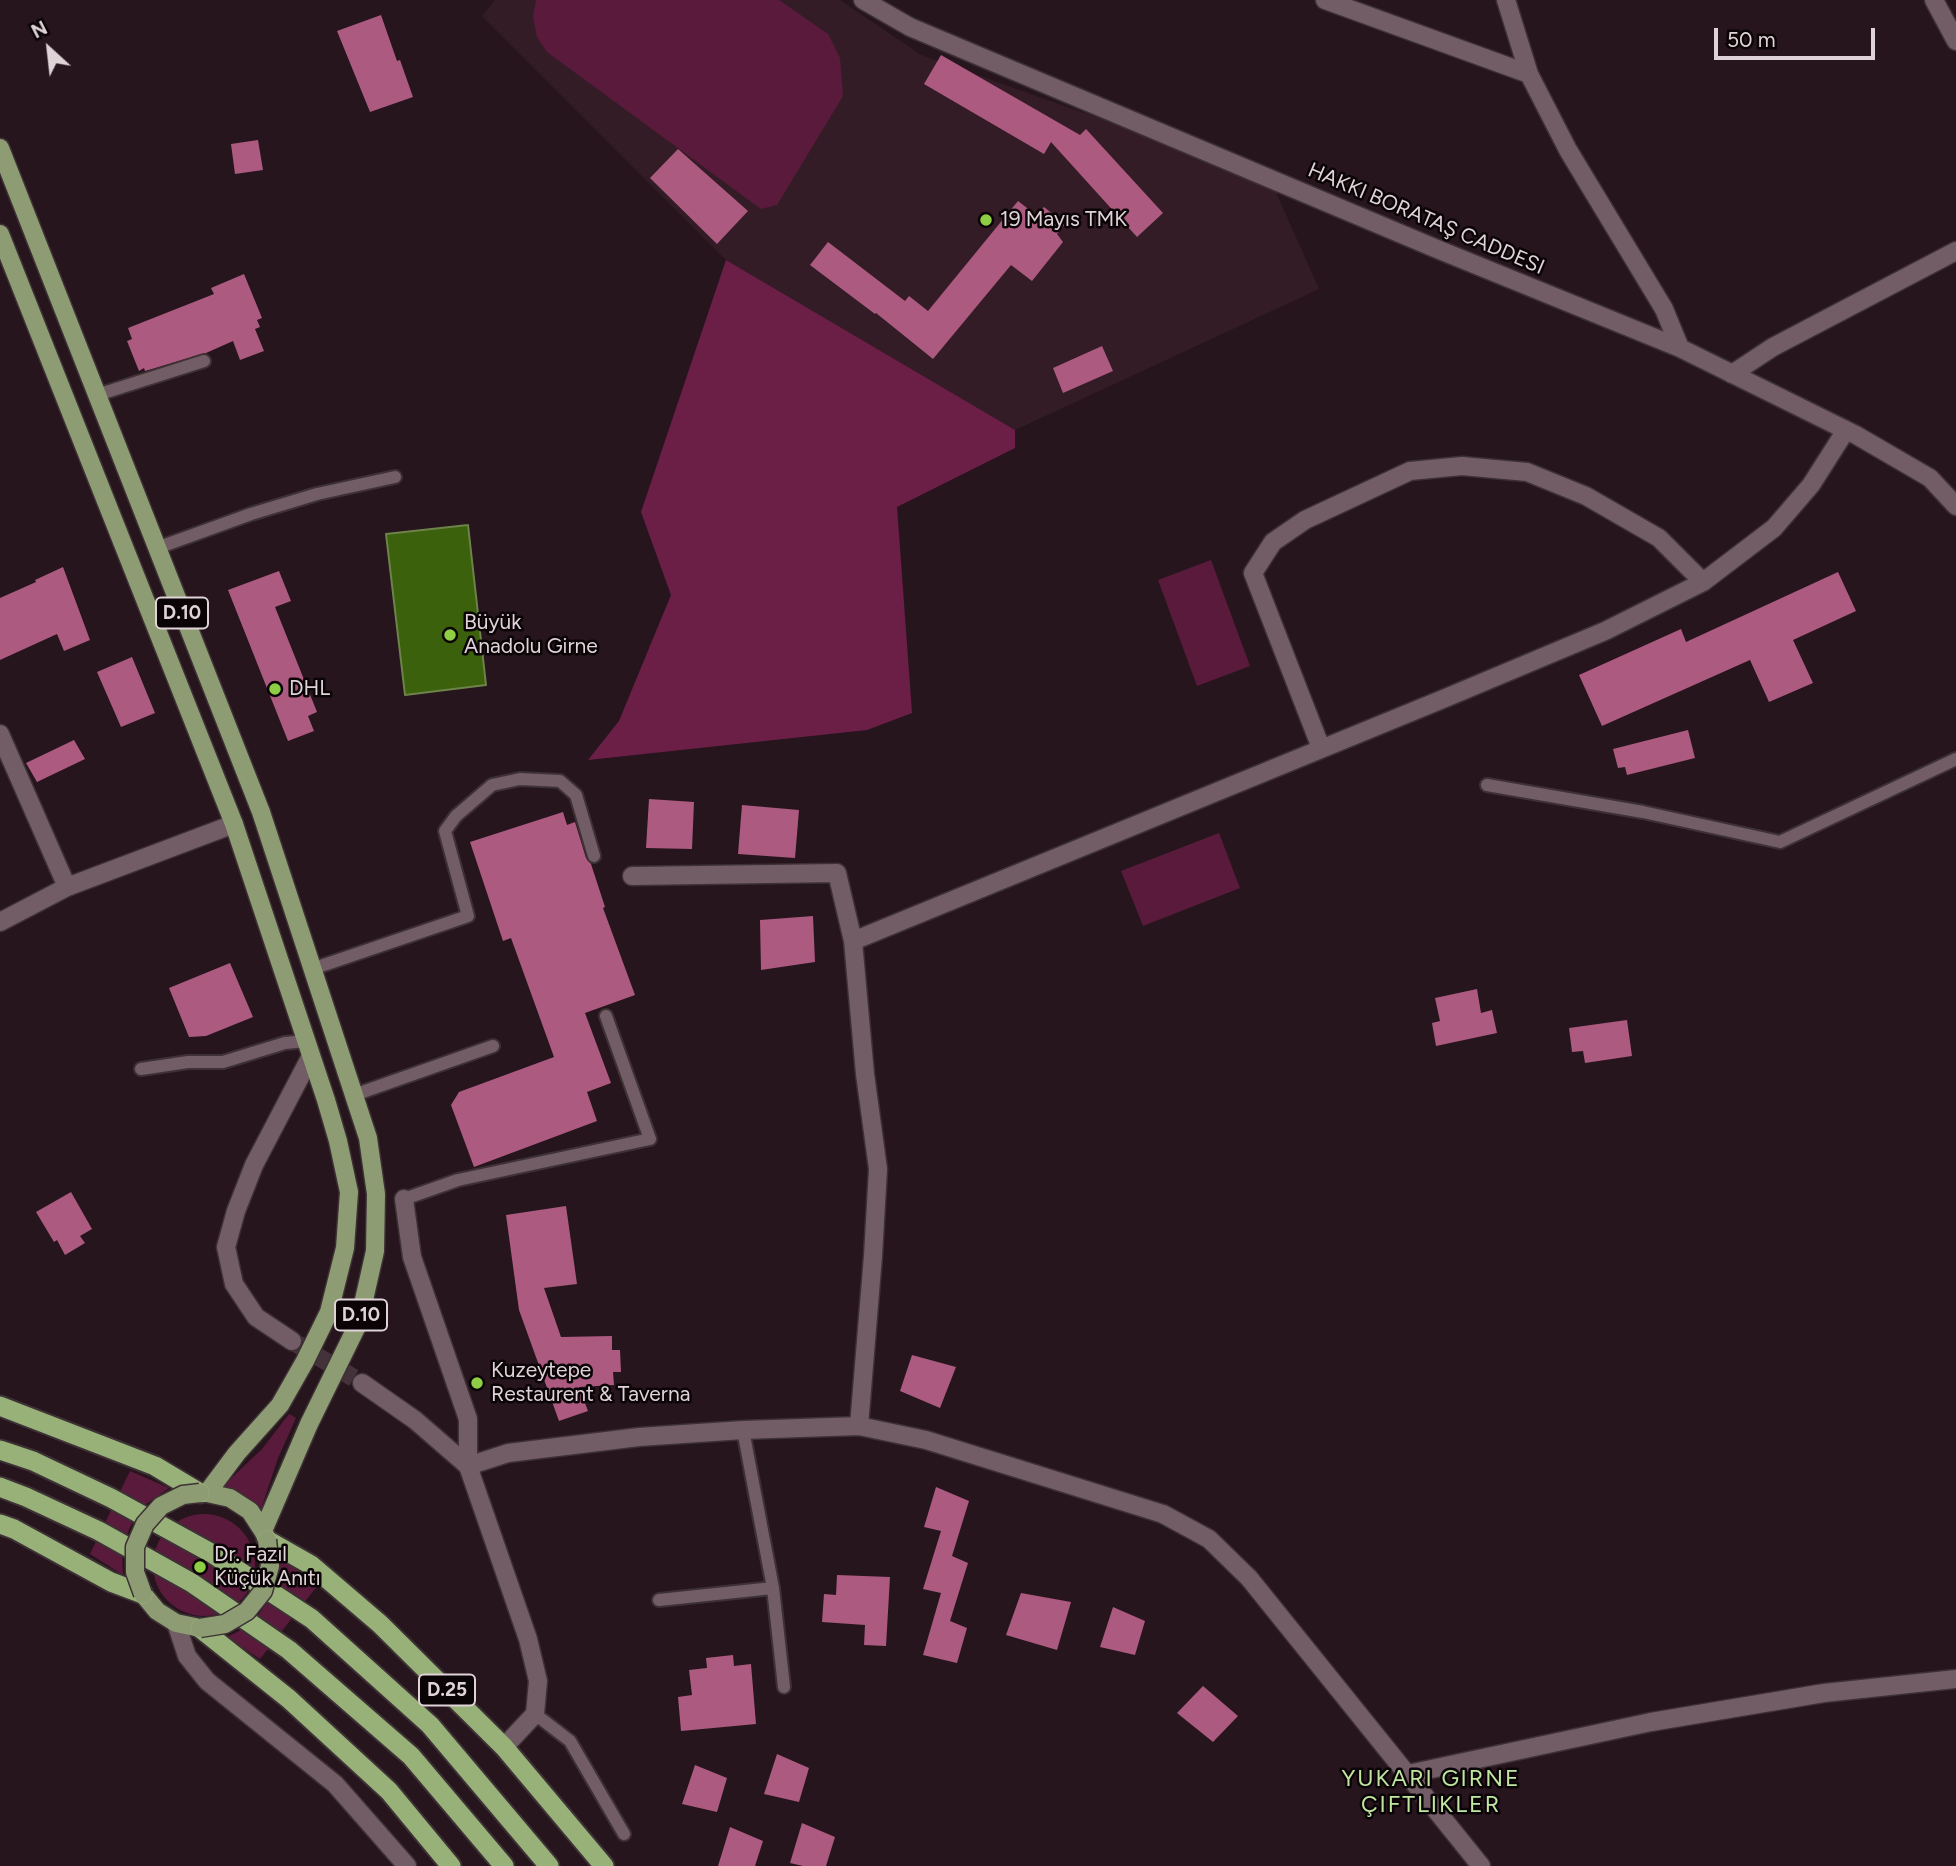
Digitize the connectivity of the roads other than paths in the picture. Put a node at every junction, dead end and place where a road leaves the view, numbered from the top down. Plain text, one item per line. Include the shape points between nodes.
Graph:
1 (863, 0) edge
2 (1325, 0) edge
3 (1506, 0) edge
4 (1934, 0) edge
5 (1956, 41) edge
6 (1529, 74) junction
7 (0, 148) edge
8 (0, 234) edge
9 (1956, 251) edge
10 (1680, 348) junction
11 (204, 361) dead end
12 (1732, 373) junction
13 (97, 395) junction
14 (1846, 430) junction
15 (395, 477) dead end
16 (1956, 506) edge
17 (157, 548) junction
18 (1703, 582) junction
19 (0, 734) edge
20 (1321, 748) junction
21 (1956, 759) edge
22 (1487, 785) dead end
23 (234, 824) junction
24 (594, 856) dead end
25 (632, 876) dead end
26 (67, 887) junction
27 (0, 922) edge
28 (853, 941) junction
29 (313, 969) junction
30 (606, 1016) dead end
31 (493, 1046) dead end
32 (308, 1048) junction
33 (141, 1069) dead end
34 (354, 1095) junction
35 (404, 1199) joint
36 (292, 1341) tunnel mouth
37 (362, 1382) tunnel mouth
38 (0, 1406) edge
39 (859, 1426) junction
40 (743, 1430) junction
41 (0, 1450) edge
42 (468, 1466) junction
43 (0, 1487) edge
44 (204, 1493) junction
45 (0, 1524) edge
46 (265, 1535) junction
47 (774, 1588) junction
48 (143, 1594) junction
49 (659, 1600) dead end
50 (176, 1623) junction
51 (200, 1628) junction
52 (1956, 1678) edge
53 (784, 1687) dead end
54 (534, 1714) junction
55 (504, 1747) junction
56 (1408, 1773) junction
57 (624, 1834) dead end
58 (407, 1866) edge
59 (451, 1866) edge
60 (504, 1866) edge
61 (549, 1866) edge
62 (604, 1866) edge
63 (1481, 1866) edge

1 - 10 street via 910,27
2 - 6 street
3 - 6 street
4 - 5 street
6 - 10 street via 1568,150 1664,309
7 - 13 main road, D.10
8 - 23 main road, D.10
9 - 12 street
10 - 12 street
11 - 13 lane
12 - 14 street
13 - 17 main road, D.10
14 - 16 street via 1930,478
14 - 18 street via 1811,485 1774,528
15 - 17 lane via 317,494
17 - 29 main road, D.10 via 261,812
18 - 20 street via 1605,631
18 - 20 street via 1659,538 1586,496 1527,472 1462,466 1409,471 1306,520 1273,542 1253,573
19 - 26 street
20 - 28 street
21 - 22 lane via 1780,842
23 - 26 street
23 - 32 main road, D.10
24 - 29 lane via 576,795 560,781 520,779 492,785 445,831 468,916
25 - 28 street via 837,873
26 - 27 street
28 - 39 street via 878,1169
29 - 34 main road, D.10
30 - 35 lane via 650,1139 457,1180
31 - 34 lane
32 - 33 lane via 285,1043 223,1062
32 - 36 street via 254,1165 226,1247 234,1284 256,1317
32 - 44 main road, D.10 via 349,1192 345,1248 329,1312 299,1372 280,1405
34 - 46 main road, D.10 via 368,1138 376,1194 375,1251 359,1322 309,1424
35 - 42 street via 412,1257 468,1419
37 - 42 street
38 - 44 highway via 155,1466
39 - 40 street
39 - 56 street via 926,1440 1163,1514 1209,1539 1249,1578
40 - 42 street via 508,1452
40 - 47 lane
41 - 61 highway, D.25 via 111,1498 214,1554 312,1619 430,1726
42 - 54 street via 528,1639 538,1681
43 - 60 highway via 99,1531 192,1583 289,1650 411,1756
44 - 46 main road via 230,1498 250,1511
44 - 48 main road, bridge via 183,1495 161,1506 145,1524 135,1547 135,1572
45 - 48 highway, D.10
46 - 51 main road, D.10, bridge via 270,1566 263,1591 247,1611 225,1624
46 - 55 highway, D.25 via 311,1565 380,1623
47 - 49 lane
47 - 53 lane
48 - 50 main road, D.10 via 157,1611
50 - 51 main road, D.10
50 - 58 street via 187,1656 208,1681 335,1784
51 - 59 highway via 289,1699 389,1791
52 - 56 street via 1824,1693 1651,1722
54 - 55 street
54 - 57 lane via 570,1741
55 - 62 highway, D.25
56 - 63 street

